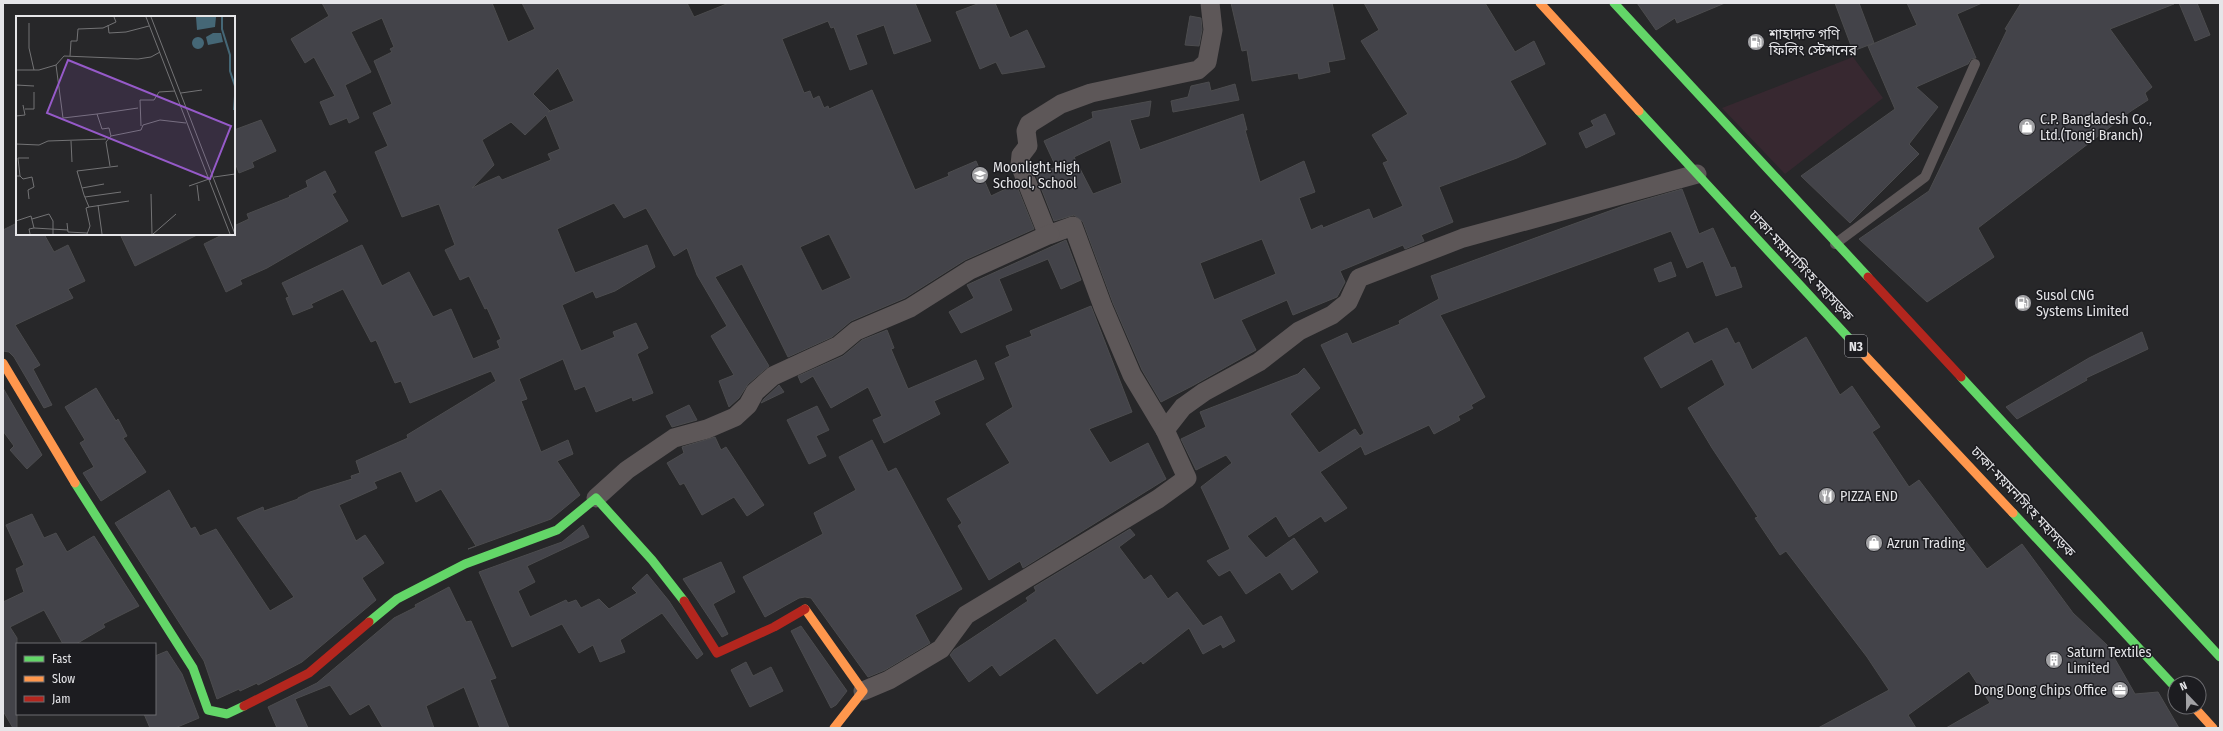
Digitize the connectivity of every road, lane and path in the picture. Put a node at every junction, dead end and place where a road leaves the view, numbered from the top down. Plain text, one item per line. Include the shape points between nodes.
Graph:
1 (1210, 3) edge
2 (1540, 3) edge
3 (1614, 3) edge
4 (1975, 64) dead end
5 (1697, 174) junction
6 (1050, 234) junction
7 (1835, 244) junction
8 (3, 363) edge
9 (1165, 430) junction
10 (596, 498) junction
11 (2220, 657) edge
12 (2167, 678) edge
13 (863, 691) junction
14 (2201, 715) edge
15 (834, 728) edge
16 (2213, 728) edge

1 - 6 street via 1213,30 1207,62 1198,70 1091,93 1061,104 1029,124 1026,131 1028,146 1021,155 1020,165 1047,233
2 - 5 main road, ঢাকা-ময়মনসিংহ মহাসড়ক / N3
3 - 7 main road
4 - 7 lane via 1925,177
5 - 9 street via 1463,238 1366,274 1359,278 1348,302 1332,315 1299,331 1258,362 1193,399 1183,407
5 - 12 main road, ঢাকা-ময়মনসিংহ মহাসড়ক / N3 via 1800,288
6 - 9 street via 1073,226 1132,375
6 - 10 street via 970,270 910,308 856,331 838,346 773,376 735,417 707,429 674,438 627,470
7 - 11 main road via 1891,301
8 - 10 main road via 58,457 193,668 208,710 227,714 310,674 397,599 465,564 557,530
9 - 13 street via 1187,478 1158,499 966,615 941,649 889,680
10 - 13 main road via 661,571 718,653 805,608
13 - 15 main road
14 - 16 main road

